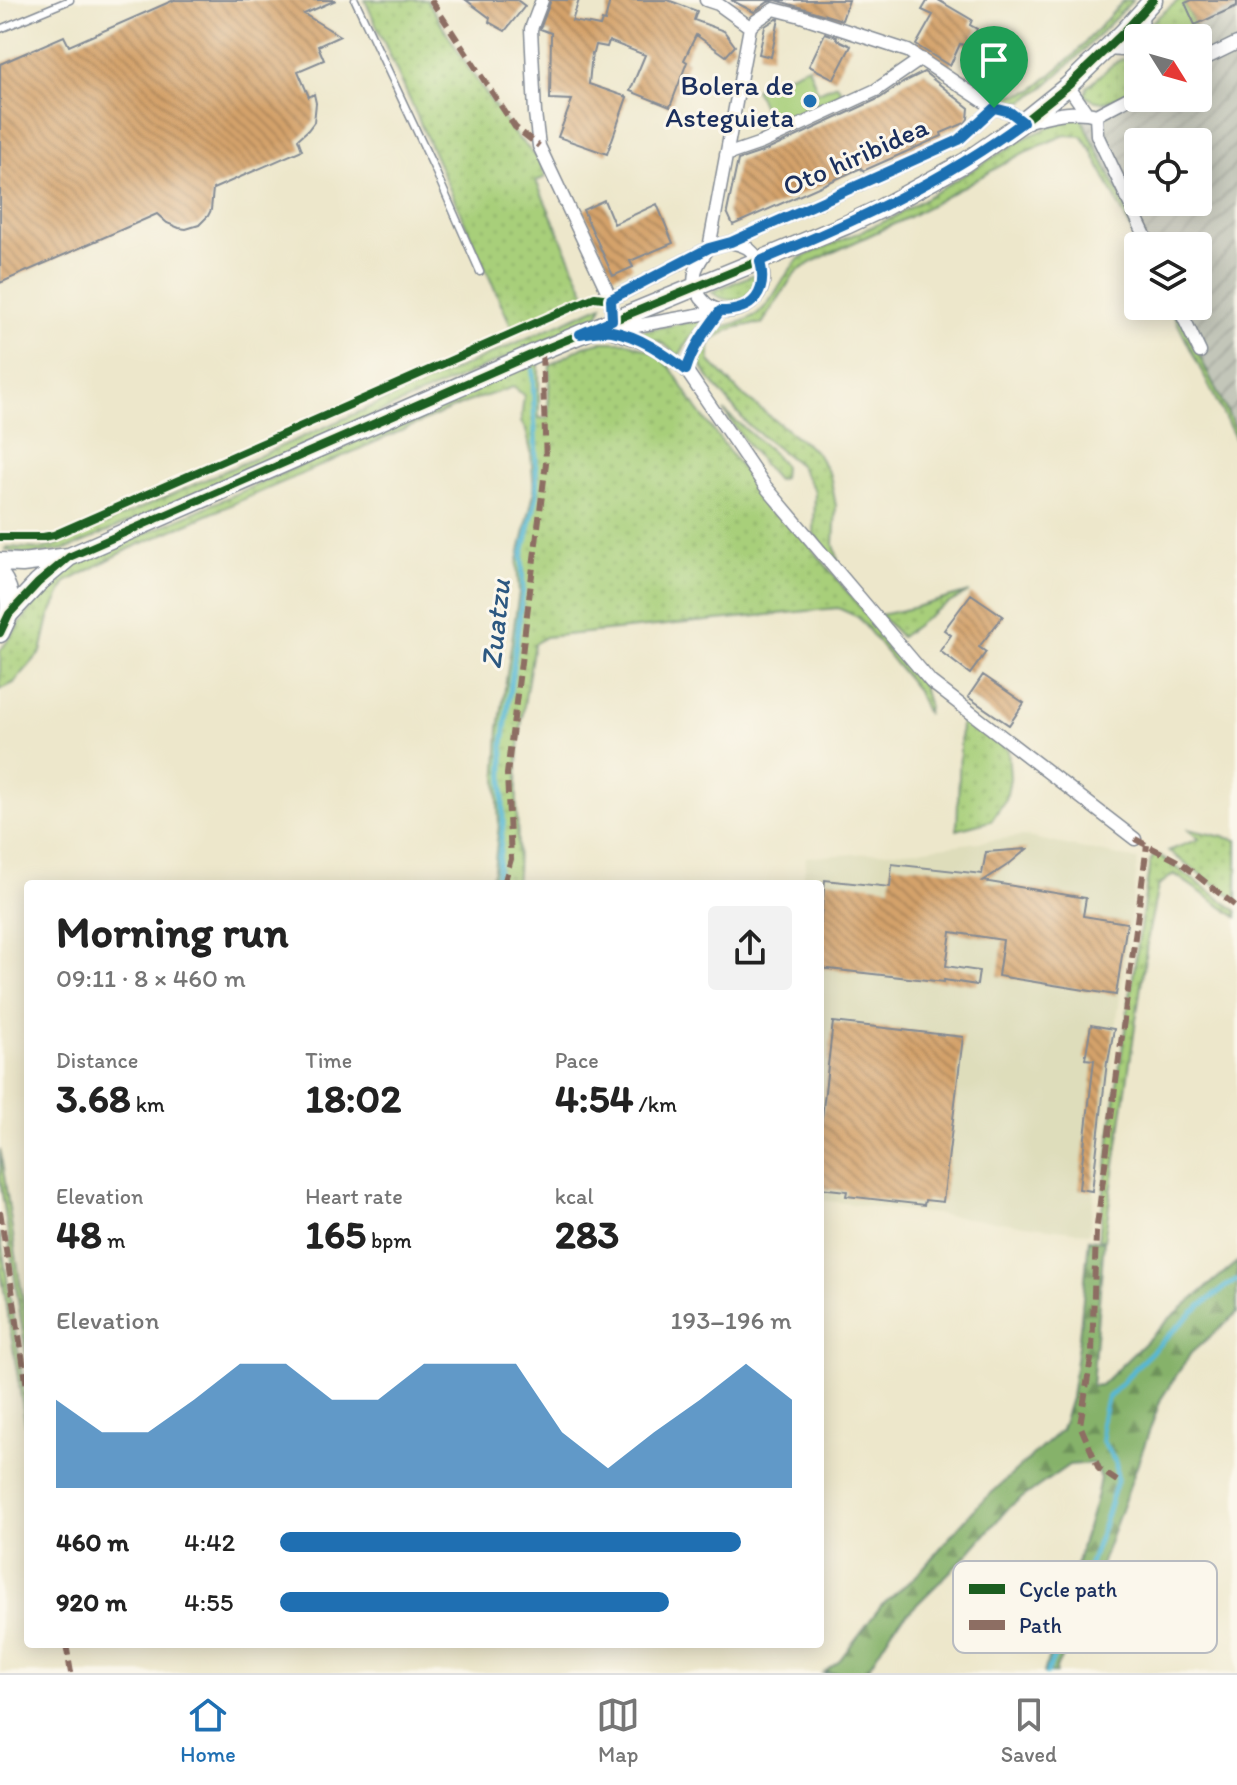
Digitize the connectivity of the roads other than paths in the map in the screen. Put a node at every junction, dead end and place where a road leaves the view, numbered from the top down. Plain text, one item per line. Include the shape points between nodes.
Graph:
1 (70, 0) edge
2 (355, 0) edge
3 (542, 0) edge
4 (706, 0) edge
5 (1148, 6) edge
6 (750, 27) junction
7 (0, 29) edge
8 (1237, 43) edge
9 (1106, 49) junction
10 (1124, 50) edge
11 (1212, 55) edge
12 (921, 59) junction
13 (1068, 86) junction
14 (1124, 99) edge
15 (994, 108) junction
16 (1091, 113) junction
17 (1023, 122) junction
18 (726, 155) junction
19 (1143, 232) edge
20 (731, 242) junction
21 (709, 248) junction
22 (760, 261) junction
23 (480, 272) dead end
24 (694, 286) junction
25 (611, 299) junction
26 (720, 311) junction
27 (1185, 320) edge
28 (611, 325) junction
29 (1200, 352) dead end
30 (686, 370) junction
31 (69, 557) junction
32 (0, 562) edge
33 (0, 575) edge
34 (9, 614) junction
35 (0, 633) edge
36 (1135, 839) dead end

1 - 7 lane
2 - 23 lane
3 - 25 street via 531,29 539,146
4 - 6 street
5 - 9 street, Oto hiribidea
6 - 12 street via 774,9
6 - 18 street
8 - 11 street
9 - 10 street
9 - 13 street, Oto hiribidea
12 - 15 street
12 - 18 street via 876,90
13 - 16 street
13 - 17 street, Oto hiribidea
14 - 16 street
15 - 17 street
15 - 20 street, Oto hiribidea via 959,140
16 - 17 street
16 - 19 street
17 - 22 street, Oto hiribidea via 964,163 880,209
18 - 21 street
20 - 21 street, Oto hiribidea
20 - 22 street via 748,248
21 - 24 street via 696,265
21 - 25 street, Oto hiribidea
22 - 24 street, Oto hiribidea
22 - 26 street via 764,277 750,305
24 - 26 street via 709,307
24 - 28 street, Oto hiribidea
25 - 28 street
26 - 28 street
26 - 30 street
27 - 29 street
28 - 30 street
28 - 31 street, Oto hiribidea
30 - 36 street via 765,486 931,682
31 - 32 street, Oto hiribidea
31 - 34 street, Oto hiribidea
33 - 34 street via 8,590
34 - 35 street, Oto hiribidea

